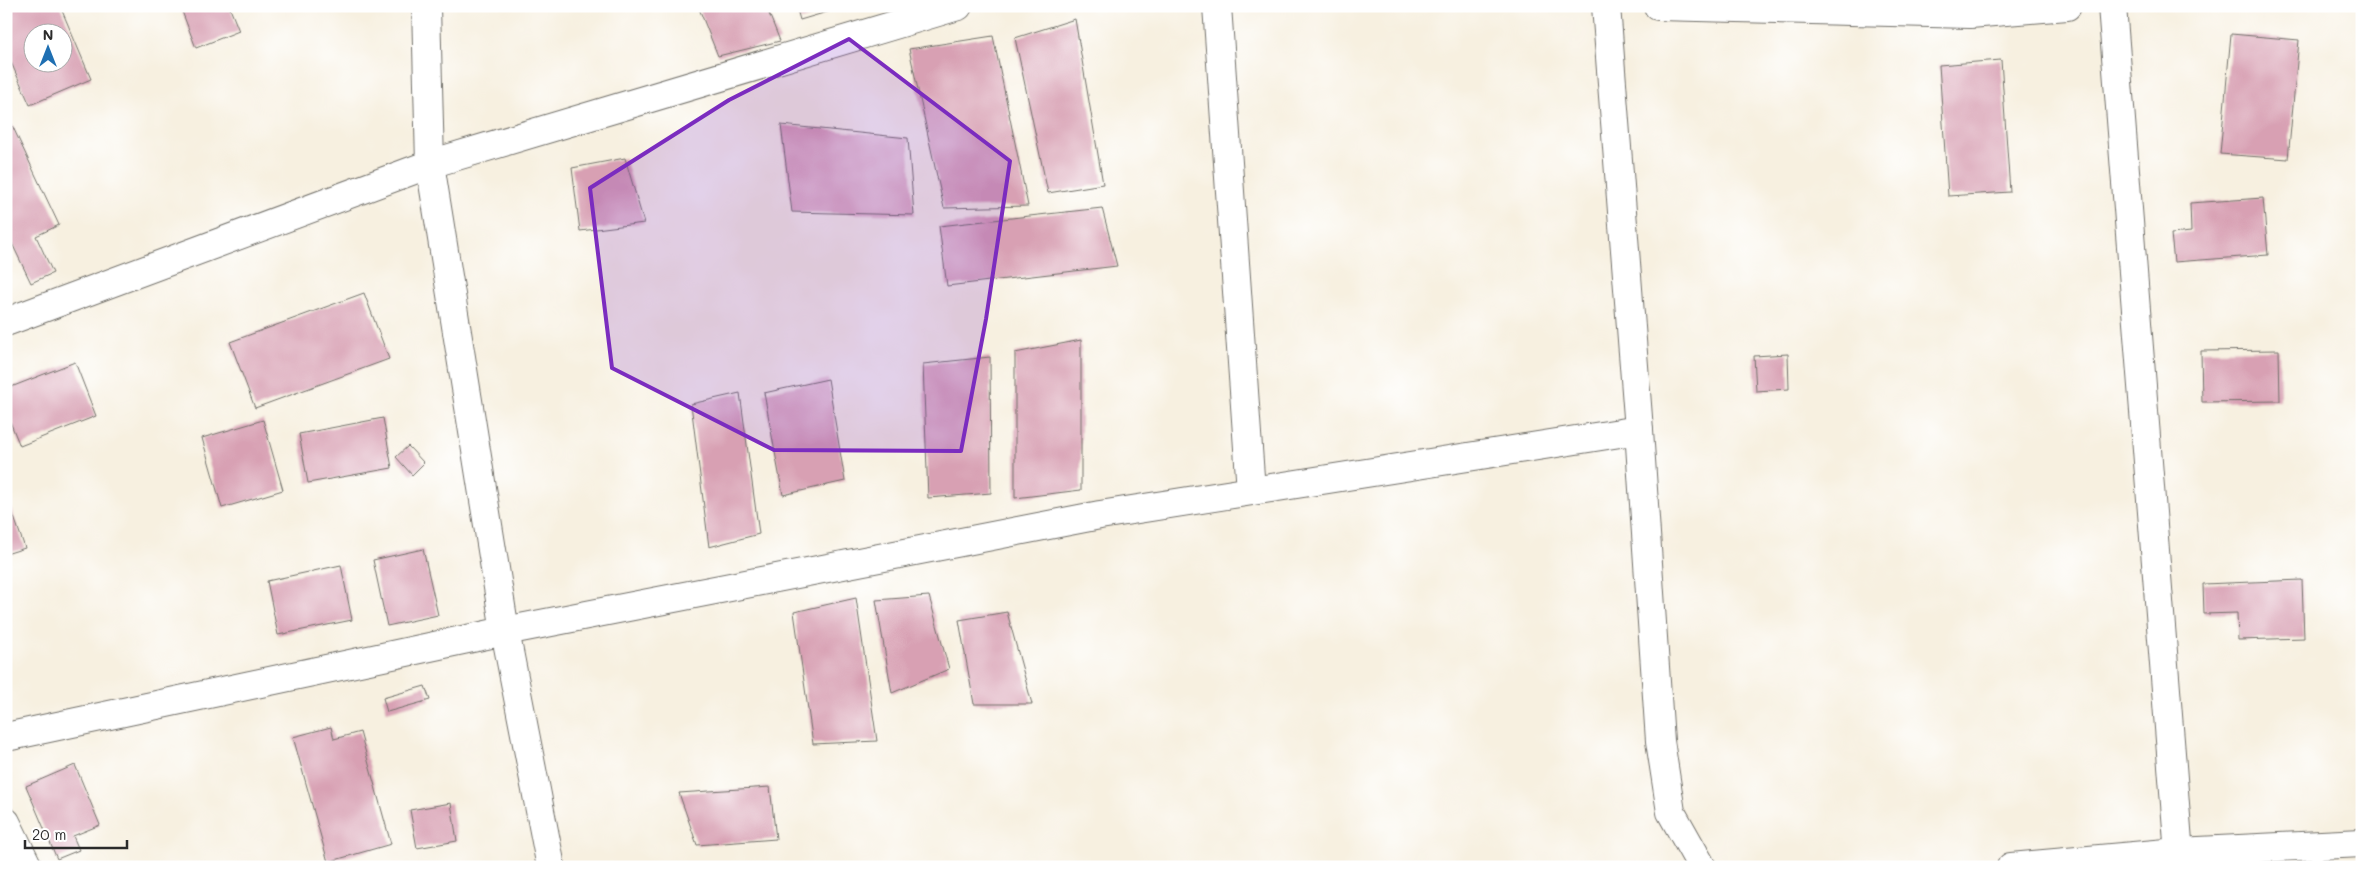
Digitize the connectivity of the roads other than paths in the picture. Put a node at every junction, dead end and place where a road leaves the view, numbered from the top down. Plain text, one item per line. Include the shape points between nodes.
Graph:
1 (426, 6) edge
2 (958, 6) edge
3 (1217, 6) edge
4 (1606, 6) edge
5 (1658, 6) edge
6 (2067, 6) edge
7 (2112, 6) edge
8 (430, 164) junction
9 (6, 322) edge
10 (1640, 430) junction
11 (1251, 491) junction
12 (505, 631) junction
13 (6, 737) edge
14 (6, 822) edge
15 (2362, 843) edge
16 (2179, 860) edge
17 (28, 867) edge
18 (551, 867) edge
19 (1702, 867) edge
20 (2012, 867) edge

1 - 8 street
2 - 8 street
3 - 11 street
4 - 10 street
5 - 6 street via 1970,14
7 - 16 street
8 - 9 street
8 - 12 street
10 - 11 street
10 - 19 street via 1660,741 1671,812
11 - 12 street via 1100,515
12 - 13 street
12 - 18 street
14 - 17 street
15 - 16 street
16 - 20 street

